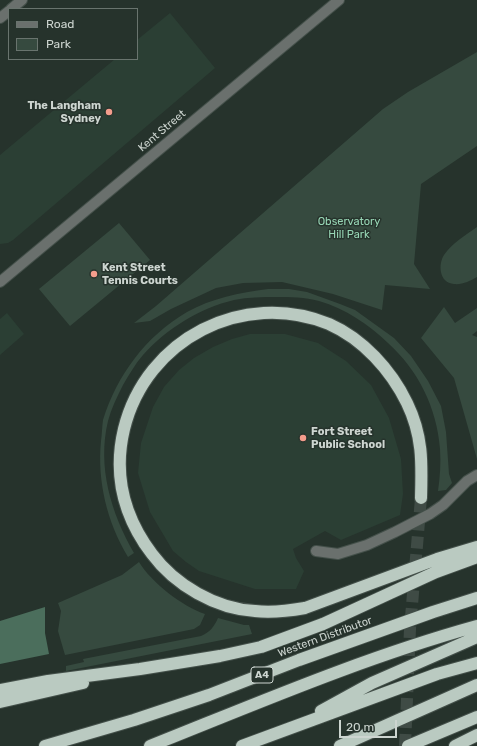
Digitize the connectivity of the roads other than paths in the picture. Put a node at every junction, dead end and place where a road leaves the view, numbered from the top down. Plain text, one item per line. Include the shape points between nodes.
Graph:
1 (22, 0) edge
2 (339, 0) edge
3 (12, 8) edge
4 (8, 12) edge
5 (0, 18) edge
6 (0, 282) edge
7 (477, 475) edge
8 (421, 498) tunnel mouth
9 (477, 547) edge
10 (316, 551) dead end
11 (477, 557) edge
12 (477, 598) edge
13 (477, 626) edge
14 (477, 637) edge
15 (477, 663) edge
16 (140, 670) junction
17 (477, 685) edge
18 (0, 690) edge
19 (0, 702) edge
20 (477, 717) edge
21 (286, 730) junction
22 (477, 736) edge
23 (45, 746) edge
24 (150, 746) edge
25 (242, 746) edge
26 (340, 746) edge
27 (408, 746) edge
28 (455, 746) edge

1 - 3 street
2 - 6 street, Kent Street
4 - 5 street
7 - 10 street via 430,514 395,532 338,554
8 - 9 highway via 422,468 415,423 407,403 385,367 352,337 329,324 298,315 274,313 240,316 220,321 183,341 159,363 137,394 121,442 119,462 125,502 140,538 164,568 189,588 232,607 254,612 305,608 437,559
11 - 16 highway via 436,572 323,624 261,647
12 - 23 highway, Western Distributor / A4 via 299,660 209,695
13 - 24 highway via 333,674
14 - 21 highway via 372,683
15 - 21 highway via 437,674
16 - 18 highway via 48,681
16 - 19 highway
17 - 26 highway
20 - 27 highway
21 - 25 highway
22 - 28 highway

